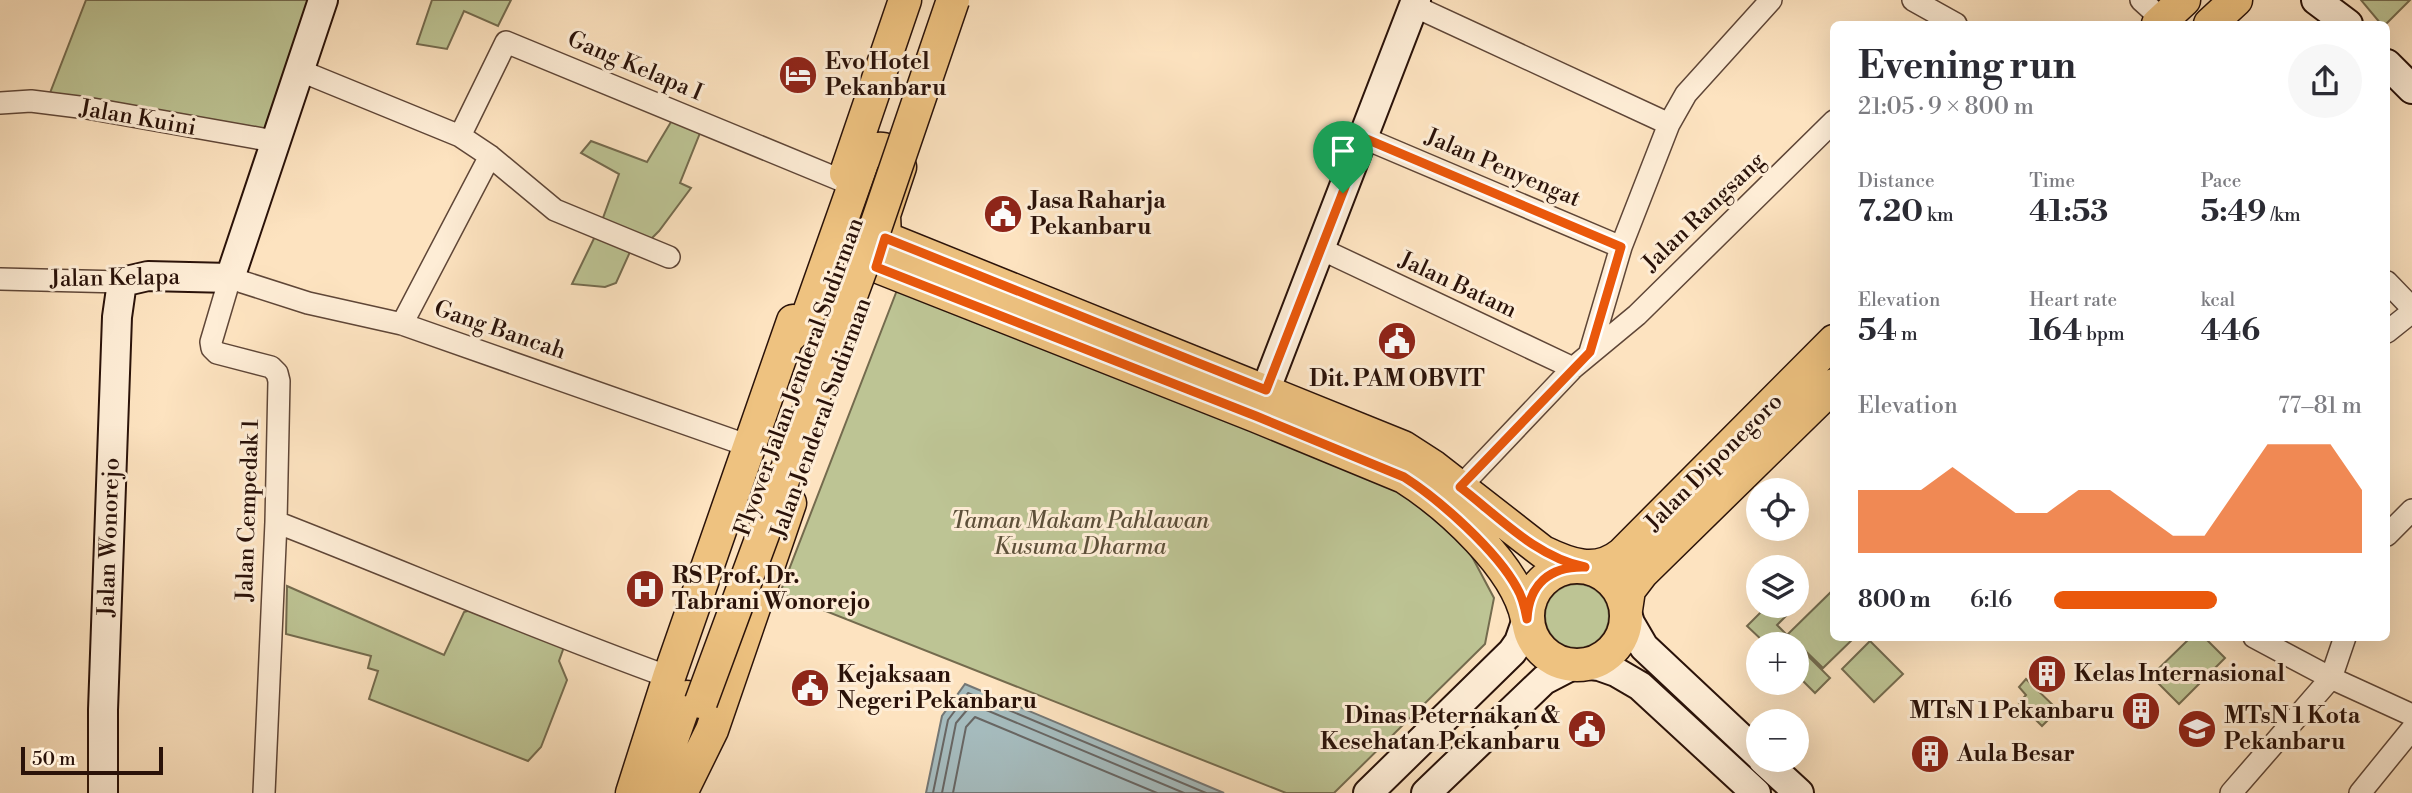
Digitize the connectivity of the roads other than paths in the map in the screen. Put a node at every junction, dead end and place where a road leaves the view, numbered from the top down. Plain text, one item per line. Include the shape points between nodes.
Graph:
1 (323, 0) edge
2 (905, 0) edge
3 (930, 0) edge
4 (953, 0) edge
5 (967, 0) edge
6 (1771, 0) edge
7 (1913, 0) edge
8 (2236, 0) edge
9 (2316, 0) edge
10 (2334, 0) edge
11 (1415, 3) edge
12 (1943, 21) edge
13 (2213, 21) edge
14 (2345, 21) edge
15 (2347, 21) edge
16 (2390, 67) edge
17 (301, 71) junction
18 (2412, 89) edge
19 (0, 103) edge
20 (1668, 124) junction
21 (1830, 125) edge
22 (460, 136) junction
23 (1364, 138) junction
24 (274, 141) junction
25 (490, 156) junction
26 (843, 181) junction
27 (1621, 247) junction
28 (1321, 249) junction
29 (880, 252) junction
30 (669, 257) dead end
31 (230, 278) junction
32 (0, 279) edge
33 (122, 282) junction
34 (2390, 285) edge
35 (2412, 310) edge
36 (402, 324) junction
37 (2390, 329) edge
38 (787, 339) junction
39 (1830, 345) edge
40 (1590, 352) junction
41 (1573, 368) junction
42 (1830, 389) edge
43 (1261, 403) junction
44 (749, 446) junction
45 (1460, 487) junction
46 (2412, 510) edge
47 (276, 522) junction
48 (2390, 532) edge
49 (1585, 567) junction
50 (1626, 610) junction
51 (1527, 619) junction
52 (2262, 641) edge
53 (2344, 641) edge
54 (1582, 664) junction
55 (2331, 678) junction
56 (686, 692) junction
57 (2412, 715) edge
58 (2412, 729) edge
59 (1746, 743) edge
60 (1776, 772) edge
61 (103, 793) edge
62 (264, 793) edge
63 (632, 793) edge
64 (653, 793) edge
65 (676, 793) edge
66 (681, 793) edge
67 (1368, 793) edge
68 (1426, 793) edge
69 (1756, 793) edge
70 (1799, 793) edge
71 (2231, 793) edge
72 (2360, 793) edge

1 - 17 street
2 - 26 main road
3 - 56 main road, Flyover Jalan Jenderal Sudirman
4 - 56 main road, Flyover Jalan Jenderal Sudirman, bridge via 864,258
5 - 29 main road, Jalan Jenderal Sudirman
6 - 20 street via 1686,94
7 - 12 street
8 - 13 main road
9 - 14 street
10 - 15 street
11 - 20 street
11 - 23 street
16 - 18 street
17 - 22 street
17 - 24 street
19 - 24 street, Jalan Kuini via 87,108
20 - 27 street
21 - 40 street, Jalan Rangsang via 1637,315
22 - 25 street
22 - 26 street, Gang Kelapa I via 506,42
23 - 27 street, Jalan Penyengat
23 - 28 street
24 - 31 street
25 - 30 street via 555,210
25 - 36 street
26 - 38 main road
27 - 40 street
28 - 41 street, Jalan Batam
28 - 43 street
29 - 38 main road via 884,215 900,167 890,151 877,149 863,160 806,321
29 - 43 main road
29 - 66 main road, Jalan Jenderal Sudirman via 712,730
31 - 33 street, Jalan Kelapa via 148,276
31 - 36 street, Gang Bancah via 308,303
31 - 47 street, Jalan Cempedak 1 via 211,342 217,352 271,367 277,373
32 - 33 street, Jalan Kelapa
33 - 61 street, Jalan Wonorejo via 117,317
34 - 35 street
35 - 37 street
36 - 44 street, Gang Bancah
38 - 44 main road
39 - 49 main road, Jalan Diponegoro via 1622,554 1599,567
40 - 41 street, Jalan Rangsang
41 - 45 street, Jalan Rangsang
42 - 50 main road, Jalan Diponegoro via 1642,573 1627,596
43 - 45 main road via 1403,447
43 - 51 main road via 1418,486 1508,574
44 - 56 main road
45 - 49 main road via 1543,552
46 - 48 street
47 - 56 street via 478,601
47 - 62 street, Jalan Cempedak 1
49 - 50 main road via 1613,582
49 - 51 main road via 1557,570 1544,579 1528,605
50 - 54 main road via 1622,636 1614,648
50 - 59 street via 1644,647
51 - 54 main road via 1538,646 1548,655 1560,662
51 - 67 street via 1512,652
52 - 55 street
53 - 55 street
54 - 68 street via 1544,680
54 - 69 street via 1616,672 1640,687
55 - 57 street
55 - 71 street
56 - 63 main road
56 - 64 main road, Flyover Jalan Jenderal Sudirman
56 - 65 main road, Flyover Jalan Jenderal Sudirman
58 - 72 street
60 - 70 street

